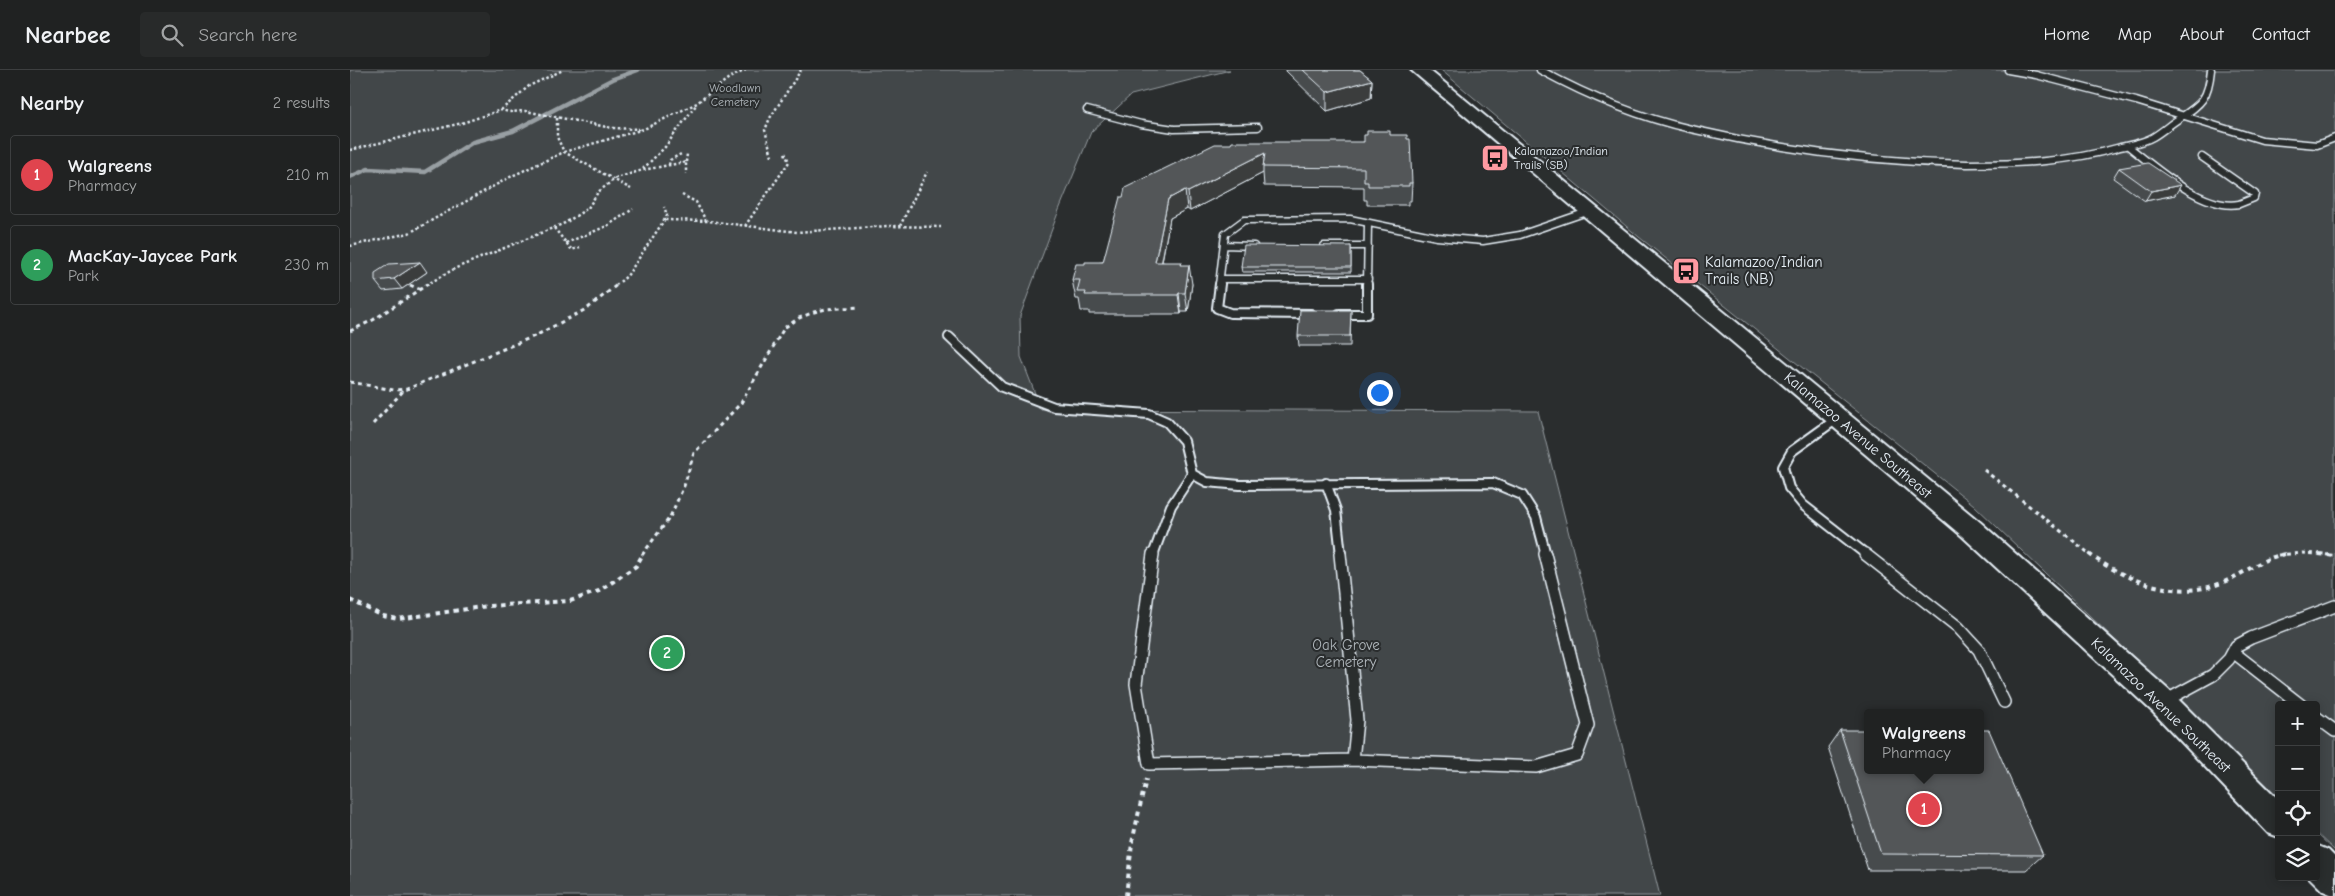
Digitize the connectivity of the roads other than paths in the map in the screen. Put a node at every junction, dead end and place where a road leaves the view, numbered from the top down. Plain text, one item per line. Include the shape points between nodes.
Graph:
1 (1419, 70) edge
2 (1540, 70) edge
3 (2008, 70) edge
4 (2211, 70) edge
5 (1087, 110) dead end
6 (2186, 118) junction
7 (1258, 127) dead end
8 (2335, 138) edge
9 (2128, 146) junction
10 (2202, 157) dead end
11 (1590, 211) junction
12 (1368, 223) junction
13 (1224, 246) junction
14 (1262, 246) edge
15 (1320, 246) edge
16 (1368, 246) junction
17 (1220, 279) junction
18 (1368, 279) junction
19 (1323, 314) edge
20 (1332, 314) edge
21 (949, 337) dead end
22 (1838, 418) junction
23 (1192, 474) junction
24 (1326, 483) junction
25 (2335, 606) edge
26 (2233, 652) junction
27 (2296, 701) edge
28 (2004, 702) dead end
29 (2163, 703) junction
30 (2320, 720) edge
31 (2335, 731) edge
32 (1353, 760) junction
33 (2275, 818) edge
34 (2320, 865) edge
35 (2335, 880) edge

1 - 11 main road, Kalamazoo Avenue Southeast
2 - 9 lane via 1587,95 1637,114 1765,145 1828,154 1948,164 2005,165 2080,158
3 - 6 lane via 2102,92
4 - 6 lane via 2208,92
5 - 7 lane via 1174,129
6 - 8 lane via 2262,140 2317,145
6 - 9 lane via 2162,134
9 - 10 lane via 2201,198 2223,204 2248,202 2254,198 2255,194
11 - 12 lane via 1520,235 1483,241 1437,237
11 - 22 main road, Kalamazoo Avenue Southeast
12 - 13 lane via 1350,219 1244,220 1225,234
12 - 16 lane
13 - 14 lane
13 - 17 lane
15 - 16 lane
16 - 18 lane
17 - 18 lane
17 - 19 lane via 1217,308 1230,313
18 - 20 lane via 1367,314
21 - 23 lane via 1002,388 1054,407 1149,414 1166,422 1184,441
22 - 28 lane via 1792,450 1783,467 1789,488 1803,505 1958,627 1979,650
22 - 29 main road, Kalamazoo Avenue Southeast via 1971,529
23 - 24 lane via 1207,482 1240,485
23 - 32 lane via 1172,506 1152,558 1136,684 1149,764
24 - 32 lane via 1336,510 1358,720
24 - 32 lane via 1493,483 1522,495 1536,517 1588,725 1577,755 1536,766
25 - 26 lane via 2251,638 2236,646
26 - 27 lane
26 - 29 lane via 2214,675
29 - 33 main road, Kalamazoo Avenue Southeast
30 - 31 lane
34 - 35 main road

